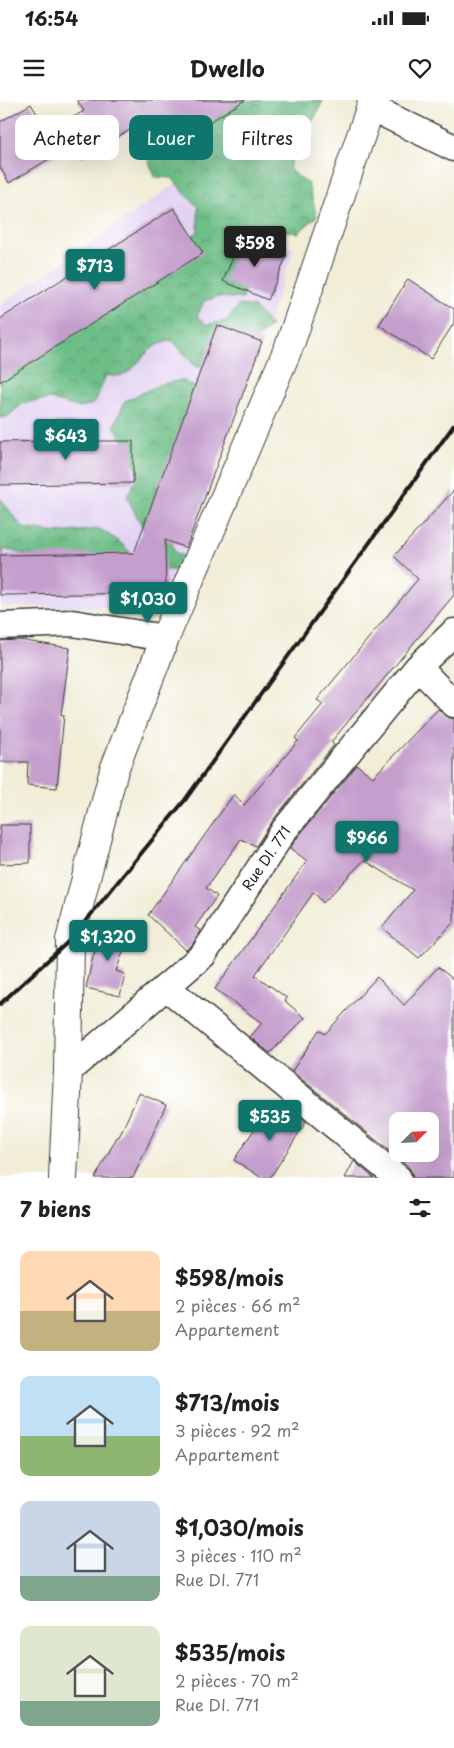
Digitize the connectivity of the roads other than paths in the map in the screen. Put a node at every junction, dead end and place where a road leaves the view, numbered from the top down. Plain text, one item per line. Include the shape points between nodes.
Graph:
1 (372, 103) edge
2 (454, 148) edge
3 (0, 626) edge
4 (454, 632) edge
5 (165, 638) junction
6 (418, 667) junction
7 (454, 704) edge
8 (166, 987) junction
9 (68, 1071) junction
10 (63, 1178) edge
11 (398, 1178) edge

1 - 2 street
1 - 5 main road via 290,344
3 - 5 street via 72,624
4 - 6 street, Rue DI. 771
5 - 9 main road via 114,770 70,940
6 - 7 street
6 - 8 street, Rue DI. 771 via 285,829 203,954
8 - 9 street, Rue DI. 771
8 - 11 street
9 - 10 main road

